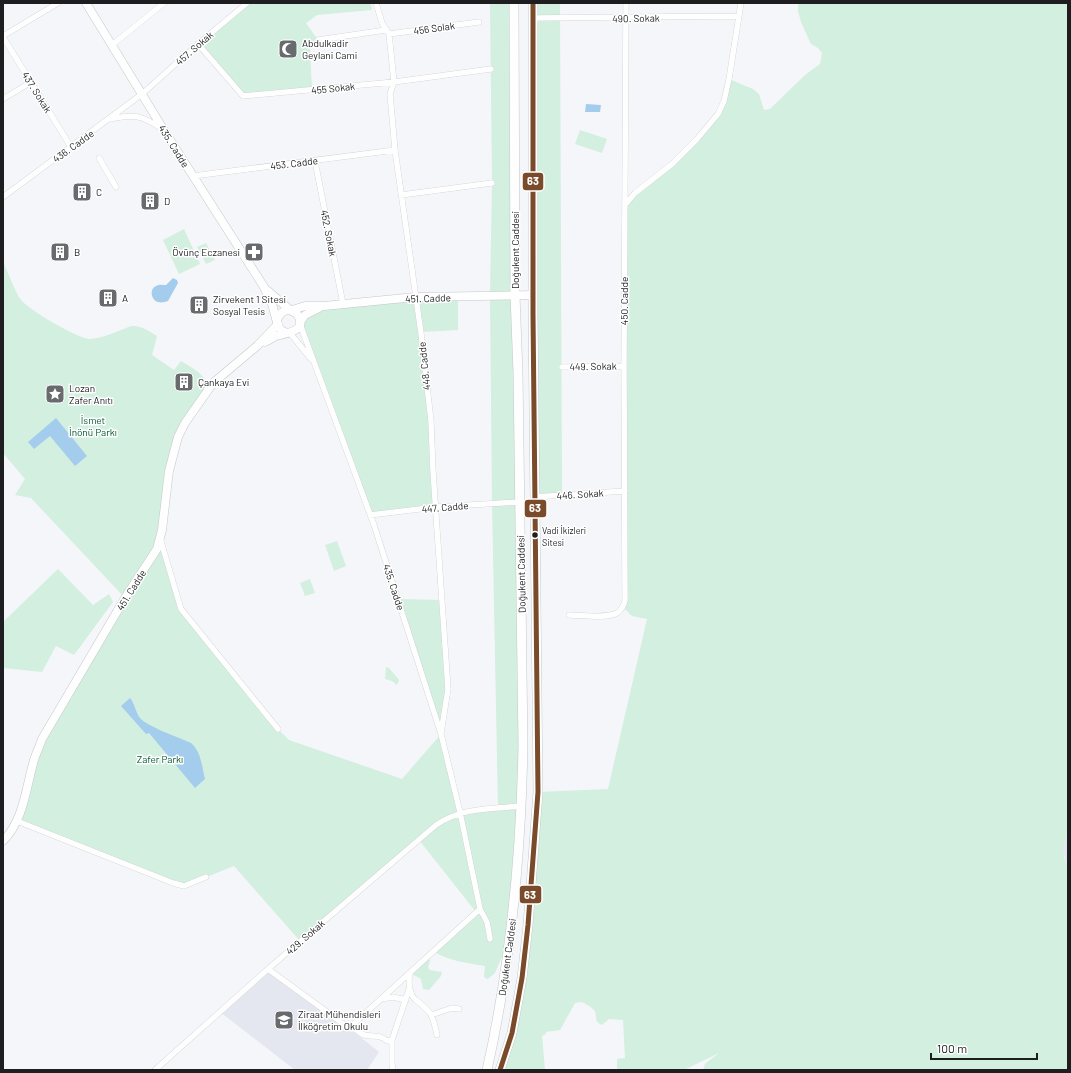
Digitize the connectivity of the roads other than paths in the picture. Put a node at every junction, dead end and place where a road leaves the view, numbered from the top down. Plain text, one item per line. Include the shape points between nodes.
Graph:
1 (58, 3) edge
2 (86, 3) edge
3 (164, 3) edge
4 (247, 3) edge
5 (376, 3) edge
6 (514, 3) edge
7 (533, 3) edge
8 (626, 3) edge
9 (741, 3) edge
10 (739, 16) junction
11 (533, 18) junction
12 (626, 18) junction
13 (479, 22) dead end
14 (387, 32) junction
15 (3, 36) edge
16 (318, 40) dead end
17 (112, 44) junction
18 (198, 44) junction
19 (491, 68) dead end
20 (31, 82) junction
21 (394, 82) junction
22 (142, 94) junction
23 (3, 99) edge
24 (108, 120) junction
25 (165, 132) junction
26 (72, 147) junction
27 (395, 150) junction
28 (98, 158) dead end
29 (315, 161) junction
30 (193, 176) junction
31 (492, 183) dead end
32 (116, 187) dead end
33 (401, 195) junction
34 (3, 197) edge
35 (625, 205) junction
36 (264, 287) junction
37 (515, 295) junction
38 (533, 295) junction
39 (415, 297) junction
40 (343, 304) junction
41 (324, 306) junction
42 (291, 310) junction
43 (277, 323) junction
44 (300, 323) junction
45 (289, 333) junction
46 (257, 346) junction
47 (316, 365) junction
48 (624, 366) junction
49 (562, 367) dead end
50 (625, 491) junction
51 (534, 497) junction
52 (520, 502) junction
53 (436, 507) junction
54 (370, 515) junction
55 (160, 538) junction
56 (569, 615) dead end
57 (278, 729) dead end
58 (441, 734) junction
59 (522, 806) junction
60 (460, 812) junction
61 (17, 821) junction
62 (3, 841) edge
63 (206, 877) dead end
64 (480, 909) junction
65 (490, 940) dead end
66 (268, 969) junction
67 (410, 973) junction
68 (410, 986) junction
69 (381, 999) junction
70 (406, 1000) junction
71 (459, 1009) dead end
72 (431, 1015) junction
73 (354, 1024) junction
74 (437, 1035) dead end
75 (392, 1040) junction
76 (155, 1070) edge
77 (394, 1070) edge
78 (487, 1070) edge
79 (500, 1070) edge

1 - 15 street
2 - 17 street, 435. Cadde
3 - 17 street
4 - 18 street, 457. Sokak
5 - 14 street, 448. Cadde
6 - 37 main road, Doğukent Caddesi
7 - 11 main road, Doğukent Caddesi
8 - 12 street, 450. Cadde
9 - 10 street
10 - 12 street, 490. Sokak
10 - 35 street via 730,78 718,114 672,164 635,193
11 - 12 street, 490. Sokak
11 - 38 main road, Doğukent Caddesi
12 - 35 street, 450. Cadde
13 - 14 street, 456 Solak
14 - 16 street, 456 Solak
14 - 21 street, 448. Cadde
15 - 20 street, 437. Sokak
17 - 22 street, 435. Cadde
18 - 21 street, 455 Sokak via 243,96
18 - 22 street, 457. Sokak
19 - 21 street, 455 Sokak
20 - 23 street
20 - 26 street, 437. Sokak
21 - 27 street, 448. Cadde via 390,94
22 - 24 street, 436. Cadde
22 - 25 street, 435. Cadde
24 - 25 street via 128,116 141,117
24 - 26 street, 436. Cadde
25 - 30 street, 435. Cadde
26 - 34 street, 436. Cadde
27 - 29 street, 453. Cadde
27 - 33 street, 448. Cadde
28 - 32 street
29 - 30 street, 453. Cadde
29 - 40 street, 452. Sokak
30 - 36 street, 435. Cadde
31 - 33 street
33 - 39 street, 448. Cadde
35 - 48 street, 450. Cadde
36 - 42 street
36 - 43 street
37 - 38 street, 451. Cadde
37 - 39 street, 451. Cadde
37 - 52 main road, Doğukent Caddesi
38 - 51 main road, Doğukent Caddesi
39 - 40 street, 451. Cadde
39 - 53 street, 448. Cadde via 431,421
40 - 41 street, 451. Cadde
41 - 42 street, 451. Cadde via 305,306
41 - 44 street via 310,312
42 - 43 street via 280,314
42 - 44 street via 299,316
43 - 45 street via 282,331
43 - 46 street
44 - 45 street via 296,330
44 - 47 street, 435. Cadde
45 - 46 street
45 - 47 street
46 - 55 street, 451. Cadde via 213,383 178,437 169,471
47 - 54 street, 435. Cadde
48 - 49 street, 449. Sokak
48 - 50 street, 450. Cadde
50 - 51 street, 446. Sokak
50 - 56 street, 450. Cadde via 626,600 623,607 617,613 609,615
51 - 79 main road, Doğukent Caddesi via 538,638 538,792 522,978 512,1034
52 - 53 street, 447. Cadde
52 - 59 main road, Doğukent Caddesi
53 - 54 street, 447. Cadde
53 - 58 street, 448. Cadde via 448,689
54 - 58 street, 435. Cadde
55 - 57 street via 181,609
55 - 61 street, 451. Cadde via 157,549 125,598 42,739
58 - 60 street, 435. Cadde
59 - 60 street, 429. Sokak
59 - 78 main road, Doğukent Caddesi via 506,972
60 - 64 street, 435. Cadde
60 - 66 street, 429. Sokak via 432,828
61 - 62 street, 451. Cadde
61 - 63 street via 173,883 184,886
64 - 65 street, 435. Cadde via 487,922
64 - 67 street
66 - 73 street via 349,1028
66 - 76 street, 429. Sokak
67 - 68 street
67 - 69 street
68 - 70 street
68 - 72 street via 414,999
69 - 70 street via 393,997
69 - 73 street
70 - 75 street
71 - 72 street via 452,1008
72 - 74 street
73 - 75 street via 359,1033 366,1036 382,1037 387,1042
75 - 77 street

